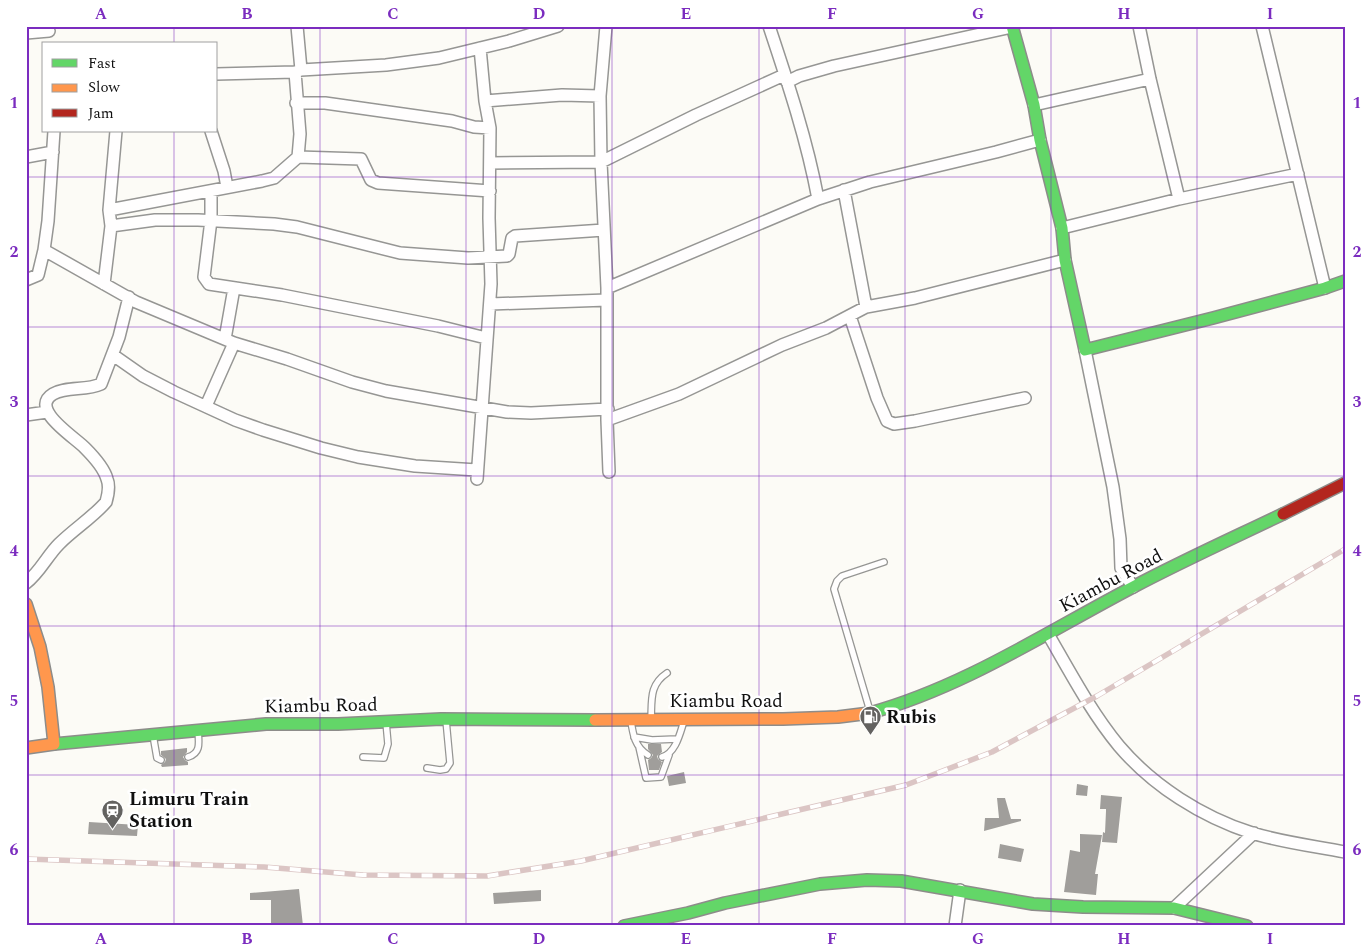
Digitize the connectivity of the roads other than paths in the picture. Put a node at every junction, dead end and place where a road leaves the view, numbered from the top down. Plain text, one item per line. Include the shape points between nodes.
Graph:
1 (297, 26) edge
2 (558, 26) edge
3 (606, 26) edge
4 (769, 26) edge
5 (1139, 26) edge
6 (1262, 26) edge
7 (1012, 27) edge
8 (48, 29) edge
9 (26, 33) edge
10 (50, 42) edge
11 (480, 48) junction
12 (298, 71) junction
13 (218, 74) edge
14 (786, 79) junction
15 (1150, 79) junction
16 (600, 96) junction
17 (485, 101) junction
18 (296, 103) junction
19 (1034, 105) junction
20 (490, 128) junction
21 (54, 132) edge
22 (116, 132) edge
23 (211, 132) edge
24 (1040, 140) junction
25 (53, 152) junction
26 (26, 157) edge
27 (298, 157) junction
28 (601, 162) junction
29 (490, 163) junction
30 (1298, 174) junction
31 (226, 187) junction
32 (490, 190) junction
33 (844, 190) junction
34 (211, 191) junction
35 (818, 199) junction
36 (1179, 199) junction
37 (109, 210) junction
38 (211, 220) junction
39 (111, 226) junction
40 (1062, 228) junction
41 (604, 230) junction
42 (44, 250) junction
43 (490, 256) junction
44 (1065, 260) junction
45 (26, 280) edge
46 (1345, 281) edge
47 (104, 284) junction
48 (234, 288) junction
49 (1325, 288) junction
50 (607, 294) junction
51 (129, 297) junction
52 (490, 304) junction
53 (866, 307) junction
54 (850, 316) junction
55 (486, 338) junction
56 (230, 341) junction
57 (1086, 350) junction
58 (113, 355) junction
59 (1026, 398) dead end
60 (206, 406) junction
61 (482, 407) junction
62 (47, 412) junction
63 (26, 415) edge
64 (607, 415) junction
65 (609, 472) dead end
66 (1345, 483) edge
67 (884, 562) dead end
68 (26, 583) edge
69 (1133, 587) junction
70 (26, 604) edge
71 (1048, 634) junction
72 (667, 673) dead end
73 (871, 713) junction
74 (446, 719) junction
75 (685, 719) junction
76 (631, 720) junction
77 (651, 720) junction
78 (386, 722) junction
79 (198, 731) junction
80 (152, 735) junction
81 (634, 737) junction
82 (677, 739) junction
83 (54, 744) junction
84 (639, 747) junction
85 (26, 748) edge
86 (669, 754) junction
87 (648, 755) dead end
88 (188, 757) dead end
89 (363, 757) dead end
90 (662, 757) dead end
91 (161, 760) dead end
92 (427, 768) dead end
93 (1254, 833) junction
94 (1345, 852) edge
95 (960, 890) junction
96 (1174, 908) junction
97 (624, 926) edge
98 (955, 926) edge
99 (1248, 926) edge

1 - 12 street
2 - 11 street
3 - 16 street
4 - 14 street
5 - 15 street
6 - 30 street
7 - 14 street
7 - 19 main road
8 - 9 street
8 - 10 street
11 - 12 street via 415,62
11 - 17 street
12 - 13 street
12 - 18 street
14 - 28 street via 696,115
14 - 35 street
15 - 19 street
15 - 36 street
16 - 17 street via 562,95
16 - 28 street
17 - 20 street
18 - 20 street via 325,103
18 - 27 street via 300,134
19 - 24 main road
20 - 29 street
21 - 25 street
22 - 37 street
23 - 31 street
24 - 33 street
24 - 40 main road
25 - 26 street
25 - 42 street
27 - 31 street via 274,178
27 - 32 street via 361,158 371,180 378,182
28 - 29 street
28 - 41 street
29 - 32 street
30 - 36 street
30 - 49 street
31 - 34 street
32 - 43 street
33 - 35 street
33 - 53 street
34 - 37 street
34 - 38 street
35 - 50 street
36 - 40 street
37 - 39 street
38 - 39 street via 155,220
38 - 43 street via 297,227 400,253 468,258
38 - 48 street via 204,277 209,284
39 - 47 street
40 - 44 main road
41 - 43 street via 515,236 507,256
41 - 50 street
42 - 45 street via 38,275
42 - 47 street
43 - 52 street
44 - 53 street via 915,298
44 - 57 main road
46 - 49 main road
47 - 51 street
48 - 55 street
48 - 56 street
49 - 57 main road
50 - 52 street
50 - 64 street
51 - 56 street
51 - 58 street
52 - 55 street
53 - 54 street
54 - 59 street via 887,421 894,424 915,422
54 - 64 street via 679,394
55 - 61 street
56 - 60 street
56 - 61 street via 386,391
57 - 69 street via 1113,487 1121,568
58 - 60 street via 144,376
58 - 62 street via 101,384 54,393 46,401
60 - 61 street via 236,420 321,448 358,457 477,475
61 - 64 street via 507,412
62 - 63 street
62 - 68 street via 96,460 108,480 108,490 106,502 100,509 58,545
64 - 65 street
66 - 69 main road, Kiambu Road
67 - 73 lane via 842,576 834,589
69 - 71 main road, Kiambu Road
70 - 83 main road via 40,647 48,687
71 - 73 main road, Kiambu Road via 947,685
71 - 93 street via 1099,718 1132,761 1187,804
72 - 77 lane via 654,686
73 - 75 main road, Kiambu Road via 811,718
74 - 76 main road, Kiambu Road
74 - 78 main road, Kiambu Road
74 - 92 lane via 450,763 446,769
75 - 77 main road, Kiambu Road
75 - 82 lane
76 - 77 main road, Kiambu Road
76 - 81 lane
78 - 79 main road, Kiambu Road via 266,724
78 - 89 lane via 388,744 384,758
79 - 80 main road, Kiambu Road
79 - 88 lane via 199,747
80 - 83 main road, Kiambu Road
80 - 91 lane via 156,758
81 - 82 lane
81 - 84 lane
82 - 86 lane
83 - 85 main road, Kiambu Road
84 - 86 lane via 646,778 661,777
84 - 87 lane
86 - 90 lane
93 - 94 street
93 - 96 street
95 - 96 main road via 1033,904
95 - 97 main road via 901,881 820,884
95 - 98 street
96 - 99 main road

